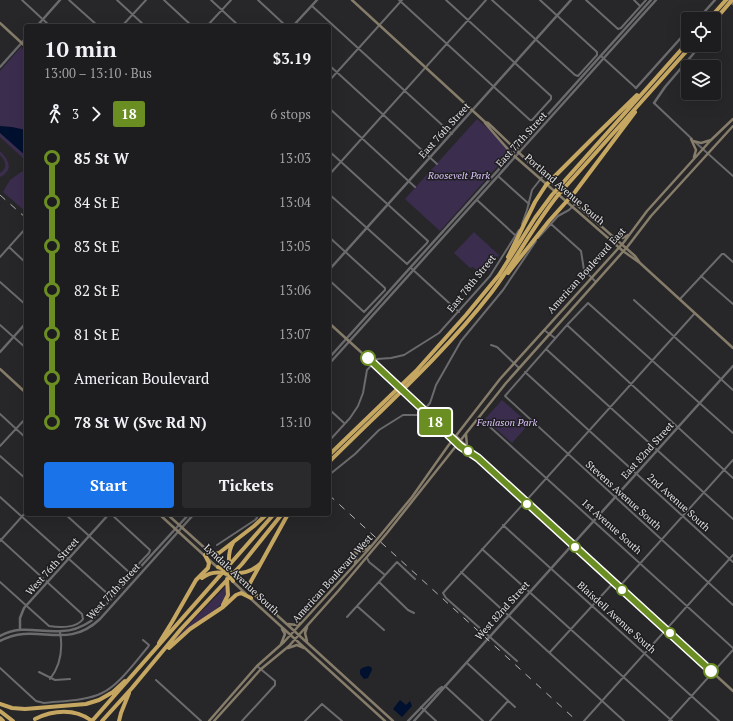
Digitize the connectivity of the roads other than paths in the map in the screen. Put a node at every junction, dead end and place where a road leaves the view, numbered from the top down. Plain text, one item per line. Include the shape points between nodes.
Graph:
1 (22, 0) edge
2 (60, 0) edge
3 (69, 0) edge
4 (116, 0) edge
5 (146, 0) edge
6 (164, 0) edge
7 (211, 0) edge
8 (231, 0) edge
9 (258, 0) edge
10 (317, 0) edge
11 (352, 0) edge
12 (400, 0) edge
13 (446, 0) edge
14 (486, 0) edge
15 (492, 0) edge
16 (540, 0) edge
17 (571, 0) edge
18 (586, 0) edge
19 (634, 0) edge
20 (646, 0) edge
21 (651, 0) edge
22 (656, 0) edge
23 (715, 0) edge
24 (727, 0) edge
25 (732, 0) edge
26 (733, 4) edge
27 (312, 6) junction
28 (640, 6) junction
29 (222, 10) junction
30 (704, 12) edge
31 (716, 12) edge
32 (721, 13) edge
33 (132, 15) junction
34 (557, 16) junction
35 (43, 19) junction
36 (468, 20) junction
37 (0, 23) edge
38 (38, 24) edge
39 (48, 24) edge
40 (96, 24) edge
41 (124, 24) edge
42 (143, 24) edge
43 (190, 24) edge
44 (209, 24) edge
45 (237, 24) edge
46 (284, 24) edge
47 (295, 24) edge
48 (379, 26) junction
49 (681, 38) edge
50 (536, 39) junction
51 (24, 40) edge
52 (22, 43) junction
53 (447, 44) junction
54 (358, 49) junction
55 (681, 50) edge
56 (686, 52) edge
57 (694, 53) dead end
58 (603, 57) junction
59 (515, 63) junction
60 (0, 67) edge
61 (331, 67) edge
62 (425, 68) junction
63 (337, 72) junction
64 (331, 79) edge
65 (654, 80) junction
66 (494, 86) junction
67 (636, 88) joint
68 (405, 91) junction
69 (648, 94) junction
70 (654, 103) joint
71 (331, 110) edge
72 (473, 110) junction
73 (384, 115) junction
74 (733, 119) edge
75 (485, 122) junction
76 (733, 126) edge
77 (452, 134) junction
78 (362, 138) junction
79 (692, 140) junction
80 (711, 140) junction
81 (703, 149) junction
82 (516, 150) junction
83 (331, 153) edge
84 (519, 153) junction
85 (707, 153) junction
86 (512, 154) junction
87 (516, 157) junction
88 (430, 158) junction
89 (694, 160) junction
90 (341, 162) junction
91 (437, 164) dead end
92 (331, 173) edge
93 (544, 175) junction
94 (498, 176) junction
95 (733, 176) edge
96 (541, 178) junction
97 (409, 181) junction
98 (551, 183) junction
99 (415, 187) dead end
100 (331, 196) edge
101 (477, 200) junction
102 (569, 200) junction
103 (576, 203) junction
104 (529, 204) junction
105 (654, 204) junction
106 (388, 205) junction
107 (573, 206) junction
108 (658, 207) junction
109 (551, 224) junction
110 (367, 228) junction
111 (24, 230) edge
112 (630, 233) junction
113 (612, 235) junction
114 (516, 236) junction
115 (634, 238) junction
116 (331, 239) edge
117 (622, 244) junction
118 (9, 247) junction
119 (619, 247) junction
120 (626, 248) junction
121 (623, 251) junction
122 (346, 252) junction
123 (635, 256) junction
124 (0, 257) edge
125 (24, 261) edge
126 (733, 262) edge
127 (640, 263) junction
128 (331, 268) edge
129 (412, 269) junction
130 (499, 275) junction
131 (701, 276) junction
132 (592, 278) junction
133 (0, 282) edge
134 (331, 282) edge
135 (596, 282) junction
136 (498, 283) junction
137 (582, 289) junction
138 (586, 293) junction
139 (387, 294) junction
140 (576, 295) junction
141 (581, 299) junction
142 (680, 299) junction
143 (634, 300) dead end
144 (24, 303) edge
145 (733, 304) edge
146 (458, 312) junction
147 (695, 313) junction
148 (373, 315) junction
149 (0, 325) edge
150 (24, 325) edge
151 (331, 325) edge
152 (567, 325) junction
153 (544, 330) junction
154 (550, 334) junction
155 (13, 337) junction
156 (674, 337) junction
157 (555, 338) junction
158 (346, 339) junction
159 (349, 341) junction
160 (491, 345) dead end
161 (24, 346) edge
162 (733, 347) edge
163 (546, 349) junction
164 (0, 352) edge
165 (331, 356) edge
166 (653, 360) junction
167 (331, 362) edge
168 (373, 363) junction
169 (514, 363) junction
170 (733, 366) edge
171 (520, 368) junction
172 (0, 369) edge
173 (525, 372) junction
174 (721, 379) junction
175 (632, 384) junction
176 (733, 390) edge
177 (24, 391) edge
178 (482, 402) junction
179 (700, 403) junction
180 (487, 406) junction
181 (610, 407) junction
182 (331, 411) edge
183 (0, 414) edge
184 (479, 417) junction
185 (24, 420) edge
186 (345, 423) junction
187 (678, 427) junction
188 (16, 429) junction
189 (589, 431) junction
190 (733, 433) edge
191 (466, 434) junction
192 (24, 436) edge
193 (456, 436) junction
194 (331, 439) edge
195 (454, 439) junction
196 (460, 440) junction
197 (458, 444) junction
198 (0, 446) edge
199 (467, 447) junction
200 (657, 450) junction
201 (469, 451) junction
202 (331, 453) edge
203 (568, 454) junction
204 (0, 456) edge
205 (331, 460) edge
206 (733, 460) edge
207 (431, 470) junction
208 (724, 470) junction
209 (331, 473) edge
210 (435, 473) junction
211 (636, 474) junction
212 (24, 477) edge
213 (546, 478) junction
214 (733, 478) edge
215 (704, 492) junction
216 (0, 497) edge
217 (615, 497) junction
218 (525, 502) junction
219 (24, 514) edge
220 (67, 516) edge
221 (108, 516) edge
222 (112, 516) edge
223 (161, 516) edge
224 (169, 516) edge
225 (187, 516) edge
226 (192, 516) edge
227 (256, 516) edge
228 (265, 516) edge
229 (272, 516) edge
230 (280, 516) edge
231 (287, 516) edge
232 (682, 516) junction
233 (22, 517) junction
234 (733, 519) edge
235 (593, 521) junction
236 (179, 525) junction
237 (503, 525) junction
238 (182, 527) junction
239 (175, 529) junction
240 (178, 531) junction
241 (89, 536) junction
242 (237, 538) junction
243 (0, 540) edge
244 (661, 540) junction
245 (375, 542) junction
246 (572, 544) junction
247 (217, 545) dead end
248 (482, 549) junction
249 (208, 550) junction
250 (354, 550) dead end
251 (358, 550) dead end
252 (205, 555) junction
253 (733, 555) edge
254 (68, 559) junction
255 (366, 559) junction
256 (730, 559) junction
257 (221, 562) joint
258 (262, 562) junction
259 (733, 562) edge
260 (640, 563) junction
261 (217, 566) joint
262 (354, 566) junction
263 (551, 568) junction
264 (461, 572) junction
265 (130, 573) junction
266 (228, 573) junction
267 (385, 575) junction
268 (415, 579) dead end
269 (239, 580) joint
270 (0, 582) edge
271 (48, 582) junction
272 (233, 582) joint
273 (379, 582) junction
274 (614, 582) junction
275 (708, 583) junction
276 (193, 586) junction
277 (619, 587) junction
278 (530, 591) junction
279 (251, 598) junction
280 (258, 598) junction
281 (733, 605) edge
282 (26, 606) junction
283 (357, 606) junction
284 (592, 606) junction
285 (687, 606) junction
286 (218, 610) junction
287 (414, 613) dead end
288 (508, 615) junction
289 (347, 617) dead end
290 (305, 619) junction
291 (284, 622) junction
292 (278, 623) junction
293 (309, 623) junction
294 (20, 629) junction
295 (571, 629) junction
296 (384, 630) dead end
297 (666, 630) junction
298 (294, 631) junction
299 (60, 632) junction
300 (21, 633) junction
301 (291, 635) junction
302 (298, 635) junction
303 (0, 636) edge
304 (61, 636) junction
305 (490, 636) junction
306 (295, 639) junction
307 (143, 640) dead end
308 (0, 641) edge
309 (308, 644) junction
310 (279, 647) junction
311 (305, 648) junction
312 (733, 649) edge
313 (284, 650) junction
314 (550, 653) junction
315 (645, 654) junction
316 (147, 660) junction
317 (517, 661) dead end
318 (155, 662) junction
319 (466, 662) junction
320 (257, 666) junction
321 (0, 668) edge
322 (261, 669) junction
323 (39, 672) dead end
324 (713, 673) junction
325 (624, 677) junction
326 (50, 679) junction
327 (70, 679) dead end
328 (156, 680) dead end
329 (444, 686) junction
330 (132, 688) junction
331 (733, 691) edge
332 (692, 696) junction
333 (508, 701) junction
334 (602, 701) junction
335 (0, 704) edge
336 (80, 704) junction
337 (421, 707) junction
338 (515, 707) dead end
339 (423, 710) junction
340 (0, 711) edge
341 (0, 718) edge
342 (103, 719) edge
343 (33, 720) edge
344 (409, 720) edge
345 (3, 721) edge
346 (13, 721) edge
347 (92, 721) edge
348 (119, 721) edge
349 (201, 721) edge
350 (209, 721) edge
351 (214, 721) edge
352 (242, 721) edge
353 (305, 721) edge
354 (342, 721) edge
355 (385, 721) edge
356 (393, 721) edge
357 (414, 721) edge
358 (436, 721) edge
359 (483, 721) edge
360 (490, 721) edge
361 (584, 721) edge
362 (624, 721) edge
363 (670, 721) edge
364 (719, 721) edge

1 - 35 street
2 - 35 street
3 - 40 street
4 - 33 street
5 - 33 street
6 - 43 street
7 - 29 street
8 - 29 street
9 - 46 street
10 - 27 street
11 - 48 main road, Portland Avenue South
12 - 48 street
12 - 53 street
13 - 36 street
14 - 36 street
15 - 50 street
16 - 34 street
17 - 34 street, East 76th Street
18 - 28 street via 618,29
19 - 28 street
20 - 28 street
21 - 58 street, East 77th Street
22 - 58 street, East 77th Street
23 - 30 street
24 - 26 street
24 - 31 highway
25 - 32 highway
27 - 47 street
27 - 54 street
29 - 44 street
29 - 45 street
33 - 41 street
33 - 42 street
34 - 50 street, East 76th Street
34 - 50 street via 597,53 578,76
35 - 38 street
35 - 39 street
36 - 53 street
36 - 59 street
37 - 52 main road
48 - 54 street
48 - 62 main road, Portland Avenue South
49 - 67 street
50 - 59 street, East 76th Street
51 - 52 street
52 - 60 street
53 - 62 street
53 - 66 street
54 - 63 street
54 - 68 street
55 - 65 highway
56 - 69 highway
57 - 70 street via 668,82
58 - 67 street
58 - 82 street, East 77th Street
58 - 84 street, East 77th Street
59 - 66 street, East 76th Street
59 - 66 street via 551,96 532,120
61 - 63 street
62 - 68 street
62 - 72 main road, Portland Avenue South
63 - 64 street
63 - 73 street
65 - 98 highway via 594,136
65 - 130 highway via 552,195
66 - 72 street, East 76th Street
68 - 73 street
68 - 77 street
69 - 102 highway
69 - 136 highway via 553,201
70 - 79 street
71 - 78 street
72 - 75 main road, Portland Avenue South
72 - 77 street, East 76th Street
73 - 78 street
73 - 88 street
74 - 80 main road, American Boulevard East
75 - 82 main road, Portland Avenue South
75 - 86 main road, Portland Avenue South
76 - 85 main road, American Boulevard East
77 - 88 street, East 76th Street
78 - 90 street
78 - 97 street
79 - 80 main road
79 - 81 street
79 - 89 main road via 696,150
80 - 81 main road, American Boulevard East
81 - 85 street
81 - 89 main road, American Boulevard East
82 - 84 main road, Portland Avenue South
82 - 86 street, East 77th Street
83 - 90 street
84 - 87 street, East 77th Street
84 - 93 main road, Portland Avenue South
85 - 95 street
85 - 108 main road, American Boulevard East
86 - 87 main road, Portland Avenue South
86 - 129 street, East 77th Street
87 - 94 street, East 77th Street
87 - 96 main road, Portland Avenue South
88 - 91 street
88 - 97 street, East 76th Street
89 - 105 main road, American Boulevard East
90 - 92 street
90 - 106 street
93 - 96 street, East 78th Street
93 - 98 main road, Portland Avenue South
94 - 101 street, East 77th Street
94 - 104 street
96 - 98 main road, Portland Avenue South
96 - 104 street, East 78th Street via 532,190
97 - 99 street
97 - 106 street, East 76th Street
98 - 102 main road, Portland Avenue South via 566,194
98 - 102 main road, Portland Avenue South via 551,188
98 - 130 highway via 535,202
100 - 110 street
101 - 114 street
101 - 129 street, East 77th Street
102 - 103 main road, Portland Avenue South
102 - 107 main road, Portland Avenue South
102 - 136 highway
103 - 107 street
103 - 113 main road, Portland Avenue South
104 - 114 street, East 78th Street
105 - 108 main road
105 - 112 main road, American Boulevard East
106 - 110 street, East 76th Street
106 - 110 street via 428,241 407,264
107 - 109 street
107 - 119 main road, Portland Avenue South
108 - 115 main road, American Boulevard East
109 - 132 street via 581,251 583,267
109 - 209 street via 536,240 503,290 461,341 424,410 417,415 403,415 379,430
110 - 122 street, East 76th Street
111 - 118 street
112 - 113 main road via 623,238
112 - 117 main road, American Boulevard East
113 - 117 main road, Portland Avenue South
114 - 146 street, East 78th Street via 490,276
115 - 120 main road, American Boulevard East
115 - 123 main road via 631,247
116 - 122 street
117 - 119 main road, American Boulevard East
117 - 120 main road, Portland Avenue South
118 - 124 street
118 - 125 street
119 - 121 main road, Portland Avenue South
119 - 132 main road, American Boulevard East
120 - 121 main road, American Boulevard East
120 - 123 main road, Portland Avenue South
121 - 127 main road, Portland Avenue South
121 - 135 main road, American Boulevard East
122 - 128 street, East 76th Street
122 - 134 street via 385,290 364,312
123 - 127 main road, Portland Avenue South
126 - 131 street via 722,254
127 - 142 main road, Portland Avenue South
129 - 139 street, East 77th Street
129 - 146 street
129 - 148 street, East 77th Street
130 - 202 highway via 416,370
131 - 142 street
131 - 145 street
132 - 135 street
132 - 137 main road, American Boulevard East
133 - 144 street
135 - 138 main road, American Boulevard East
136 - 205 highway via 422,372
137 - 138 main road
137 - 140 main road, American Boulevard East
138 - 141 main road, American Boulevard East
139 - 148 street via 372,312
139 - 158 street, East 77th Street
140 - 141 main road
140 - 153 main road, American Boulevard East
141 - 154 main road, American Boulevard East
142 - 147 main road, Portland Avenue South
143 - 156 street
146 - 168 street, East 78th Street via 439,333 408,352 398,357 379,358
147 - 156 street
147 - 162 main road, Portland Avenue South
148 - 159 street, East 77th Street
149 - 155 street
150 - 155 street
151 - 158 main road
152 - 157 street
152 - 166 street via 588,303
152 - 175 street
153 - 154 street
153 - 169 main road, American Boulevard East
154 - 157 street
154 - 171 main road, American Boulevard East
155 - 161 street
155 - 164 street
156 - 166 street
156 - 174 street
157 - 163 street
158 - 159 main road
158 - 165 street
159 - 167 street
159 - 168 main road
160 - 169 street via 496,346
163 - 173 street
163 - 181 street
166 - 175 street
166 - 179 street
168 - 186 street via 367,370 361,399
169 - 171 street
169 - 178 main road, American Boulevard East
170 - 174 street, East 82nd Street
171 - 180 main road, American Boulevard East
172 - 177 main road
173 - 189 street, 2nd Avenue South
173 - 203 street, Stevens Avenue South via 505,396
174 - 176 street
174 - 179 street, East 82nd Street
175 - 181 street
175 - 187 street
178 - 180 main road
178 - 193 main road, American Boulevard East
179 - 187 street, East 82nd Street
179 - 190 street
180 - 184 main road, American Boulevard East
181 - 189 street
181 - 200 street
182 - 186 street
183 - 188 street
184 - 191 main road, American Boulevard East
184 - 213 street, 1st Avenue South
185 - 188 street
186 - 194 street
187 - 200 street, East 82nd Street
187 - 208 street
188 - 192 street
188 - 198 street
189 - 203 street
189 - 211 street, 2nd Avenue South
191 - 196 main road, American Boulevard East
191 - 199 main road
193 - 195 main road, American Boulevard West
193 - 196 main road
195 - 197 main road
195 - 207 main road, American Boulevard West
196 - 197 main road, American Boulevard West
196 - 199 main road
197 - 201 main road
197 - 210 main road, American Boulevard West
199 - 201 main road
200 - 211 street, East 82nd Street
200 - 215 street
201 - 218 main road
203 - 213 street
203 - 217 street, Stevens Avenue South
204 - 212 street
206 - 208 street
207 - 210 main road
207 - 245 main road, American Boulevard West
208 - 214 street
208 - 215 street
210 - 255 main road, American Boulevard West
211 - 217 street, East 82nd Street
211 - 232 street, 2nd Avenue South
213 - 218 street
213 - 235 street, 1st Avenue South
215 - 232 street
215 - 234 street
216 - 233 street
217 - 235 street, East 82nd Street
217 - 244 street, Stevens Avenue South
218 - 237 street
218 - 246 main road
219 - 233 street
220 - 241 street
221 - 241 street, West 76th Street
222 - 265 street via 150,550
223 - 239 main road, Lyndale Avenue South
224 - 236 main road, Lyndale Avenue South
225 - 236 street, West 77th Street
226 - 238 street, West 77th Street
227 - 247 street via 255,520
228 - 242 highway
229 - 316 highway
230 - 318 highway via 242,564 181,629
231 - 258 highway
232 - 244 street
232 - 256 street, 2nd Avenue South
233 - 243 street
233 - 254 street
235 - 246 street, East 82nd Street
235 - 260 street, 1st Avenue South
236 - 238 main road, Lyndale Avenue South
236 - 239 street, West 77th Street
237 - 248 street
237 - 263 street, Blaisdell Avenue South
238 - 240 street, West 77th Street
238 - 249 main road, Lyndale Avenue South
239 - 240 main road, Lyndale Avenue South
239 - 299 street, West 77th Street via 98,615 76,629
240 - 252 main road, Lyndale Avenue South
240 - 304 street, West 77th Street via 95,624 81,632
241 - 254 street, West 76th Street
241 - 265 street
242 - 249 highway via 219,553 214,554
242 - 266 highway via 230,548
243 - 271 street
244 - 260 street
244 - 275 street, Stevens Avenue South
245 - 251 main road via 363,551
245 - 262 main road, American Boulevard West
246 - 263 street, West 82nd Street
246 - 274 main road
248 - 264 street
248 - 278 street
249 - 257 main road, Lyndale Avenue South
250 - 262 main road via 357,554
252 - 261 main road, Lyndale Avenue South
252 - 276 highway via 209,563 208,568
253 - 256 street
254 - 265 street via 109,595
254 - 271 street, West 76th Street
255 - 267 street
255 - 293 main road, American Boulevard West
256 - 259 street, 2nd Avenue South
256 - 275 street
257 - 266 highway
258 - 266 highway via 249,572
258 - 280 highway via 250,585
260 - 277 street
260 - 285 street, 1st Avenue South
261 - 266 highway
262 - 290 main road, American Boulevard West
263 - 278 street, West 82nd Street
263 - 284 street, Blaisdell Avenue South
264 - 288 street
264 - 305 street via 443,593
266 - 269 highway
266 - 272 highway
266 - 276 highway via 207,574
266 - 286 highway via 228,595 226,602
267 - 268 street via 397,562
267 - 273 street
269 - 280 main road, Lyndale Avenue South
270 - 282 street
271 - 282 street, West 76th Street
271 - 282 street via 82,614 82,621 72,626 50,626
272 - 279 main road, Lyndale Avenue South
273 - 283 street
273 - 287 street
274 - 277 main road
274 - 284 street
275 - 281 street, Stevens Avenue South
275 - 285 street
276 - 316 highway
277 - 297 main road
278 - 288 street, West 82nd Street
278 - 295 street
279 - 286 highway via 240,593
279 - 292 main road, Lyndale Avenue South
280 - 291 main road, Lyndale Avenue South
282 - 294 street, West 76th Street via 20,616
283 - 289 street
283 - 296 street
284 - 295 street
284 - 315 street, Blaisdell Avenue South
285 - 297 street
285 - 312 street, 1st Avenue South
286 - 318 highway via 190,629
288 - 305 street, West 82nd Street
288 - 314 street
290 - 291 main road via 293,626
290 - 298 main road, American Boulevard West
291 - 298 main road, Lyndale Avenue South
292 - 301 main road, Lyndale Avenue South
292 - 310 main road via 285,634
293 - 302 main road, American Boulevard West
293 - 309 main road via 305,633
294 - 299 street, West 77th Street
294 - 300 street, West 76th Street
294 - 303 street, West 77th Street
295 - 314 street
295 - 325 street
297 - 315 street
297 - 324 main road
298 - 301 main road, American Boulevard West
298 - 302 main road, Lyndale Avenue South
299 - 304 street
300 - 304 street, West 77th Street
300 - 308 street, West 77th Street
301 - 306 main road, Lyndale Avenue South
301 - 310 main road, American Boulevard West
302 - 306 main road, American Boulevard West
302 - 309 main road, Lyndale Avenue South
304 - 326 street via 60,662
305 - 317 street
305 - 319 street, West 82nd Street
306 - 311 main road, Lyndale Avenue South
306 - 313 main road, American Boulevard West
307 - 321 street via 148,647 115,684 106,691 89,697 39,702
309 - 356 main road, Lyndale Avenue South
310 - 320 main road, American Boulevard West
311 - 313 main road via 296,645
311 - 355 main road, Lyndale Avenue South
312 - 324 street
313 - 322 main road, American Boulevard West
314 - 334 street
315 - 325 street
315 - 332 street, Blaisdell Avenue South
316 - 336 highway via 113,692 92,702
316 - 347 highway
318 - 330 highway
319 - 329 street, West 82nd Street
319 - 333 street
320 - 322 street
320 - 350 main road, American Boulevard West
322 - 351 main road, American Boulevard West
322 - 352 street via 275,683
323 - 326 street
324 - 331 main road
324 - 332 street
325 - 334 street
325 - 363 street
326 - 327 street
328 - 349 street
329 - 337 street, West 82nd Street
329 - 339 street, West 82nd Street
329 - 359 street
330 - 342 highway
330 - 348 highway
332 - 363 street
332 - 364 street, Blaisdell Avenue South
333 - 338 street
333 - 360 street
334 - 361 street
334 - 362 street
335 - 336 highway via 18,709
336 - 343 highway via 46,713
337 - 339 street
337 - 344 street, West 82nd Street
339 - 357 street, West 82nd Street
339 - 358 street
340 - 346 highway
341 - 345 highway
343 - 347 highway via 61,711 76,713
353 - 354 street via 322,704

